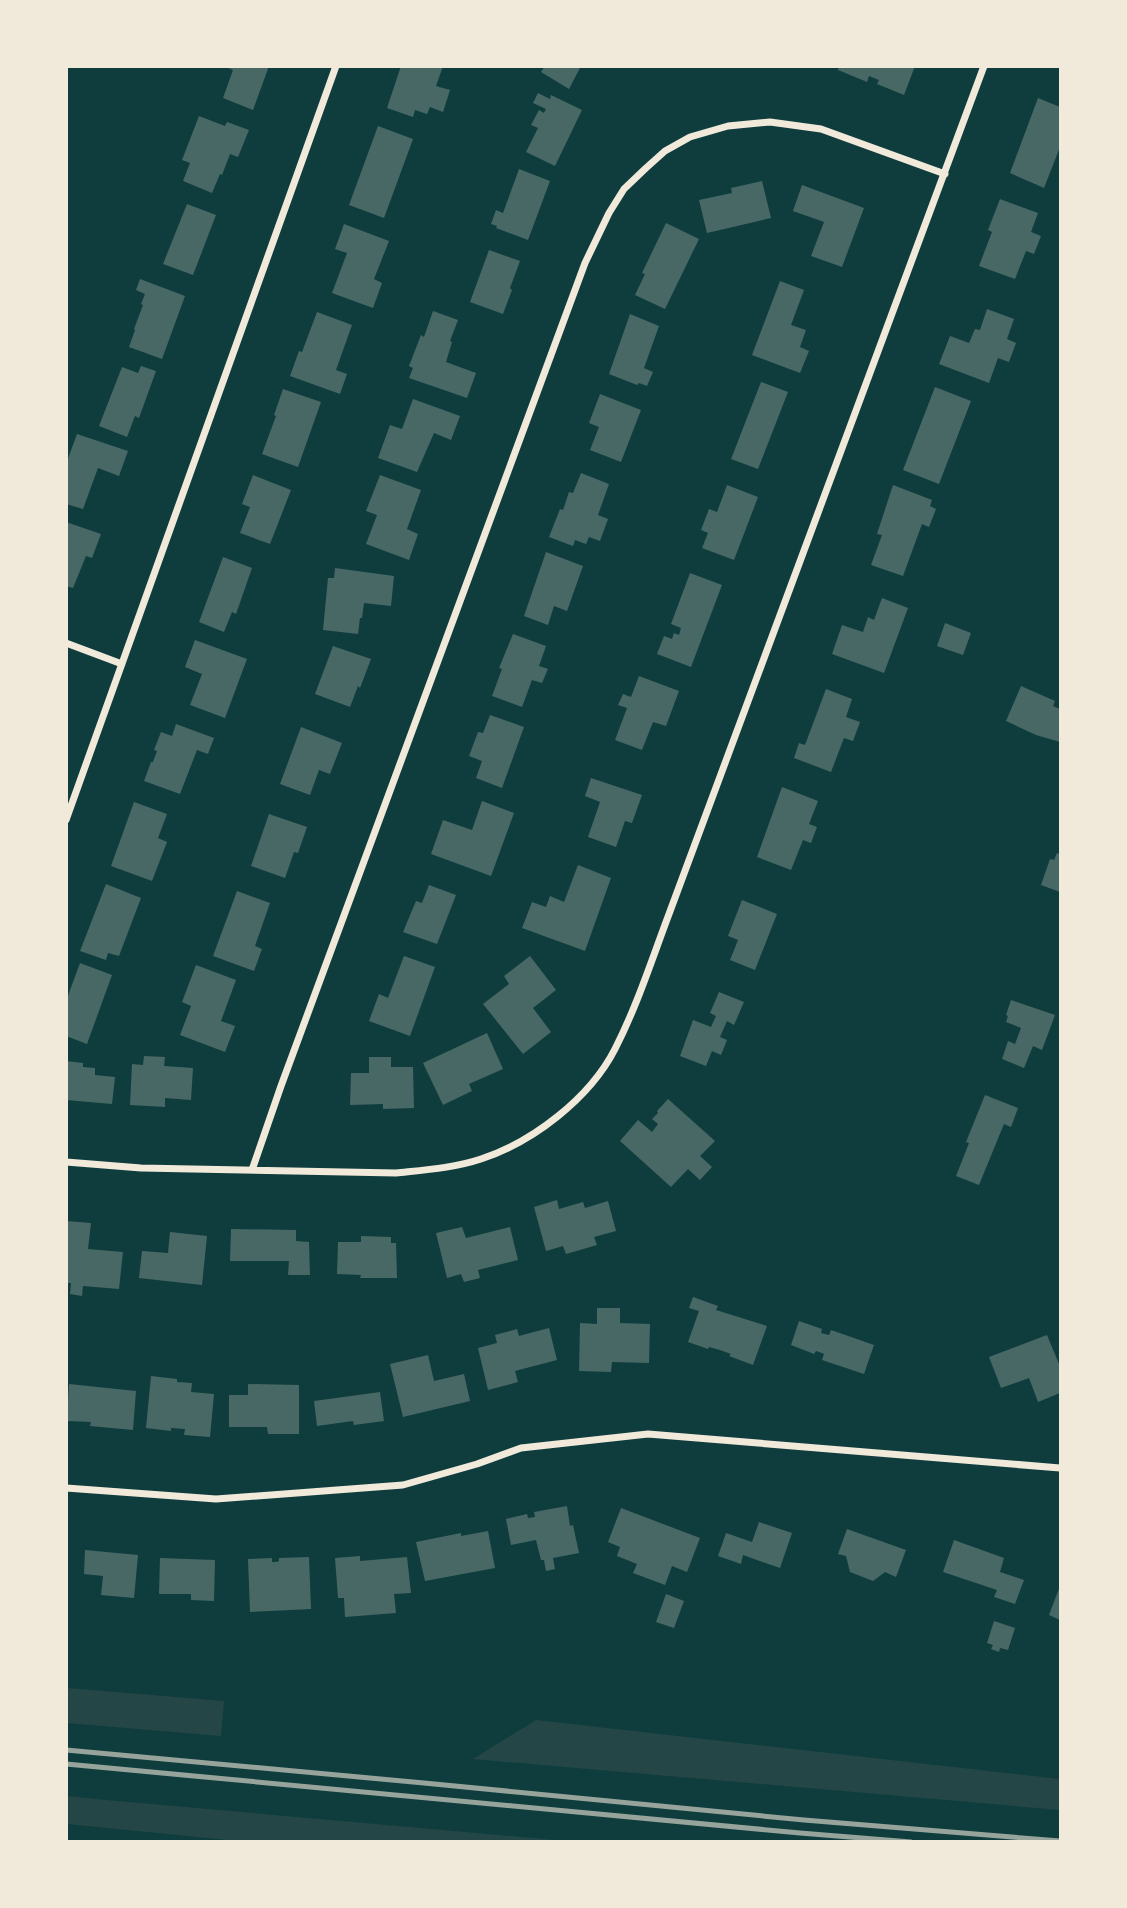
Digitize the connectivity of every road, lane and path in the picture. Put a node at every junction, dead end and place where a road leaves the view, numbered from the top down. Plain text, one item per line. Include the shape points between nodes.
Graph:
1 (336, 66) edge
2 (984, 66) edge
3 (945, 174) junction
4 (66, 643) edge
5 (122, 663) junction
6 (66, 820) edge
7 (66, 1161) edge
8 (252, 1170) junction
9 (1060, 1468) edge
10 (66, 1488) edge

1 - 5 street
2 - 3 street
3 - 8 street via 628,1021 598,1075 555,1118 515,1145 480,1159 396,1173
3 - 8 street via 821,129 770,122 728,126 690,137 665,151 624,189 608,213 581,276
4 - 5 street
5 - 6 street
7 - 8 street
9 - 10 street via 648,1434 521,1448 403,1485 216,1499

